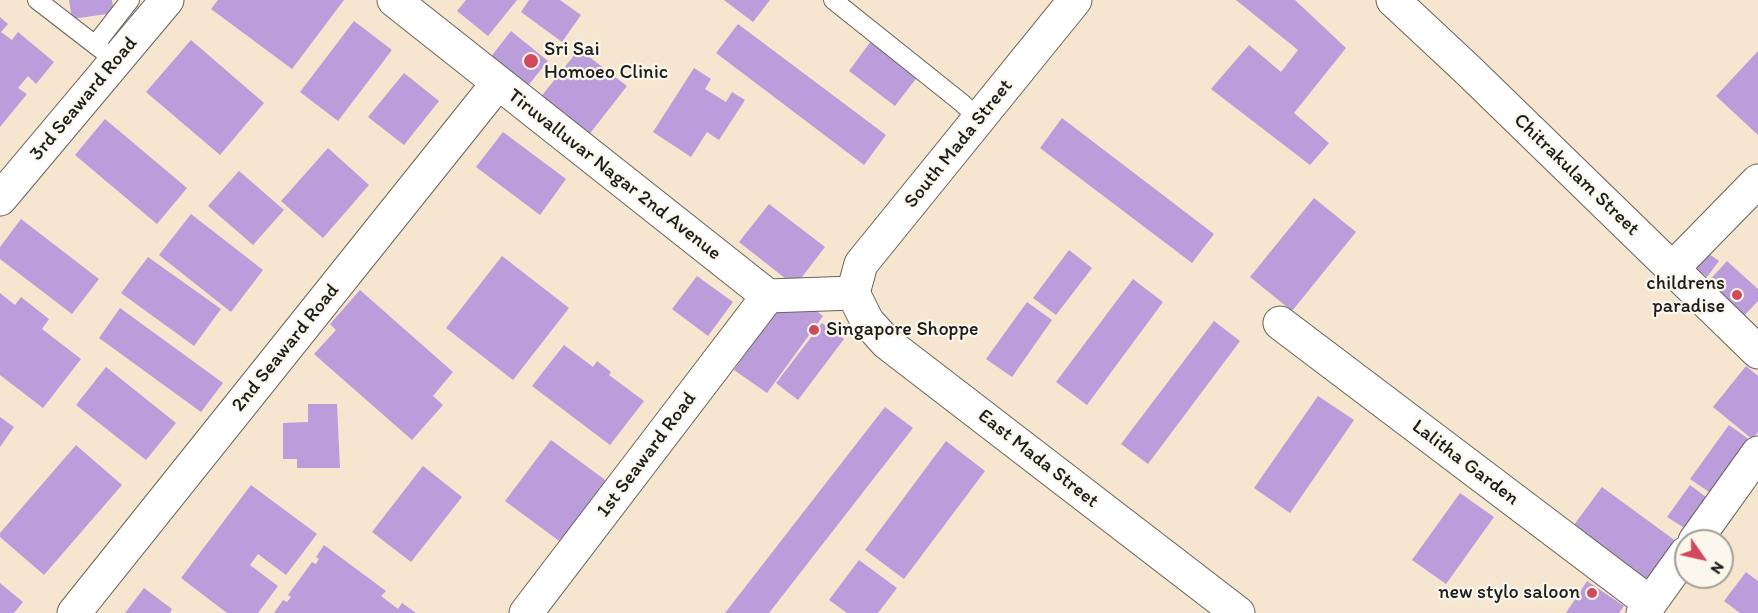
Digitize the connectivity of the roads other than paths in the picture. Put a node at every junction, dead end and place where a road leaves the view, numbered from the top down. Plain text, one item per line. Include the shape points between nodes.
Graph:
1 (37, 0) edge
2 (130, 0) edge
3 (167, 0) edge
4 (394, 0) edge
5 (833, 0) edge
6 (1075, 0) edge
7 (1393, 0) edge
8 (106, 53) junction
9 (498, 83) junction
10 (979, 119) junction
11 (1758, 181) edge
12 (0, 199) edge
13 (1672, 269) junction
14 (853, 292) junction
15 (768, 296) junction
16 (1280, 323) dead end
17 (1758, 352) edge
18 (1758, 453) edge
19 (1704, 529) edge
20 (1674, 570) edge
21 (1646, 608) edge
22 (74, 613) edge
23 (526, 613) edge
24 (1238, 613) edge

1 - 8 lane
2 - 8 lane
3 - 8 street, 3rd Seaward Road
4 - 9 street, Tiruvalluvar Nagar 2nd Avenue
5 - 10 lane
6 - 10 street, South Mada Street
7 - 13 street, Chitrakulam Street
8 - 12 street, 3rd Seaward Road
9 - 15 street, Tiruvalluvar Nagar 2nd Avenue
9 - 22 street, 2nd Seaward Road
10 - 14 street, South Mada Street via 861,264
11 - 13 street
13 - 17 street, Chitrakulam Street
14 - 15 street
14 - 24 street, East Mada Street via 867,321 887,343
15 - 23 street, 1st Seaward Road
16 - 21 street, Lalitha Garden
18 - 19 street
20 - 21 street

